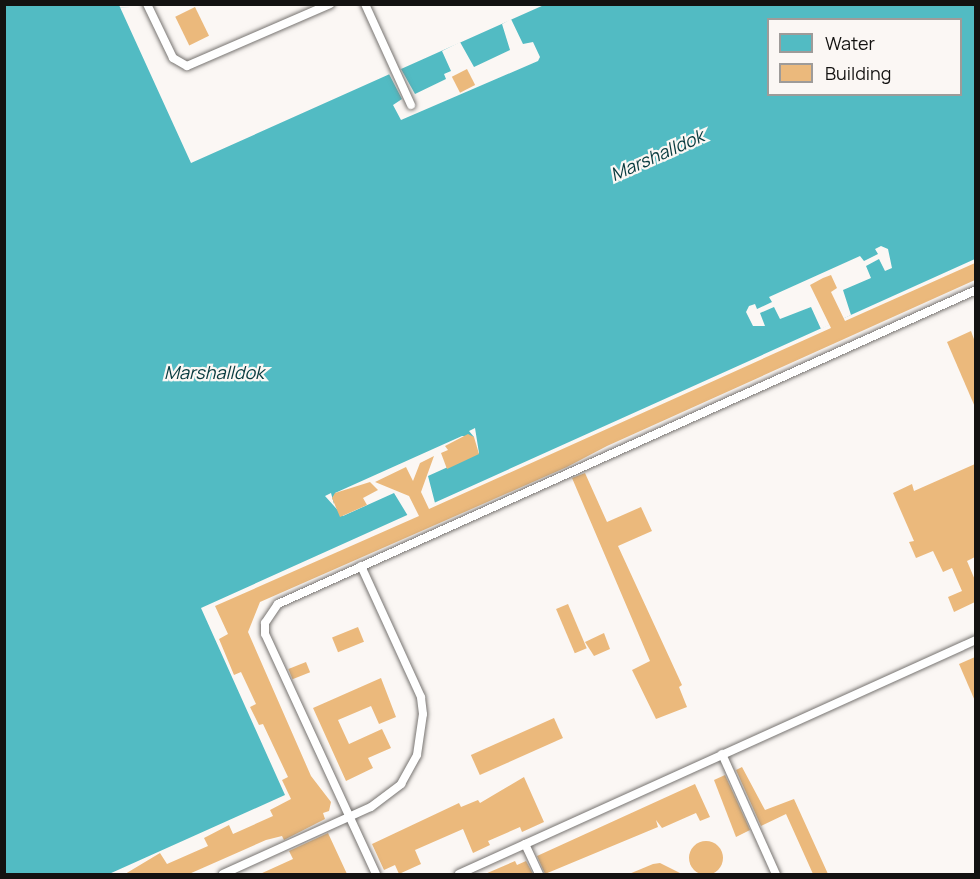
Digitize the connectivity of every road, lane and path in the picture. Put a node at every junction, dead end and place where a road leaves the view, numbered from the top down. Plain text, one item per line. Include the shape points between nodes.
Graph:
1 (147, 4) edge
2 (330, 4) edge
3 (364, 4) edge
4 (411, 105) dead end
5 (975, 290) edge
6 (361, 566) junction
7 (975, 640) edge
8 (722, 754) junction
9 (349, 817) junction
10 (525, 844) junction
11 (223, 874) edge
12 (376, 874) edge
13 (459, 874) edge
14 (538, 874) edge
15 (776, 874) edge

1 - 2 lane via 172,58 187,66
3 - 4 lane
5 - 6 lane
6 - 9 lane via 415,681 423,714 417,755 401,784 379,802
6 - 9 lane via 278,604 266,623 265,634
7 - 8 lane
8 - 10 lane
8 - 15 lane
9 - 11 lane
9 - 12 lane
10 - 13 lane
10 - 14 lane

